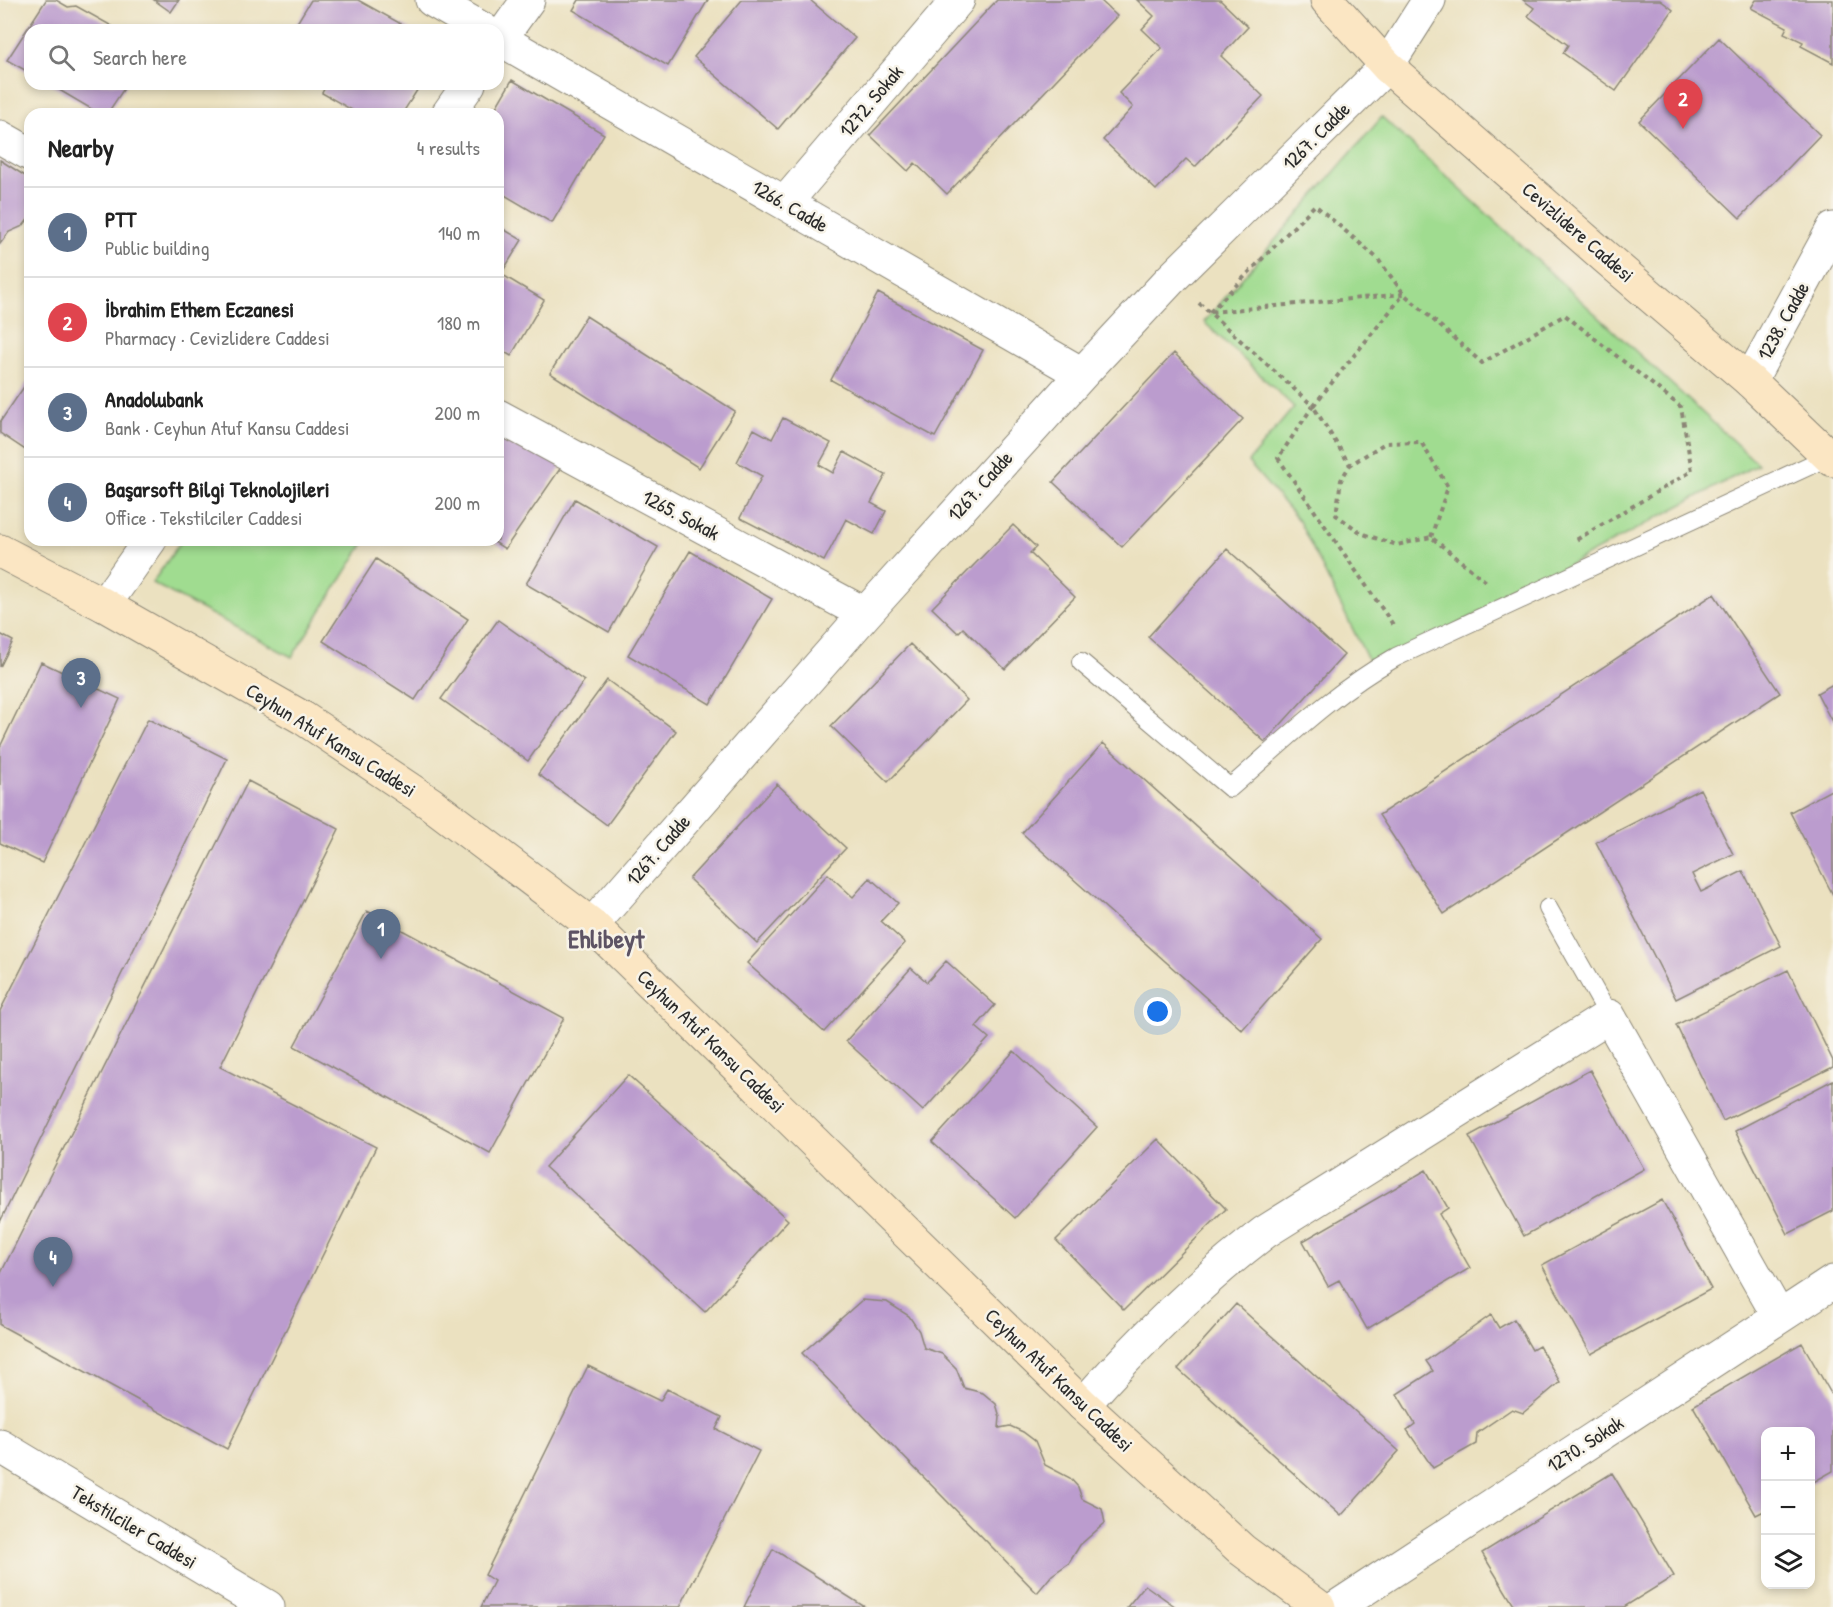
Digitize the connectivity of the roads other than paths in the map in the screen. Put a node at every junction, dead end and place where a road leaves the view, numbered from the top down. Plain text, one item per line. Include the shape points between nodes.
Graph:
1 (432, 0) edge
2 (528, 0) edge
3 (958, 0) edge
4 (1327, 0) edge
5 (1429, 0) edge
6 (473, 24) edge
7 (504, 27) edge
8 (504, 42) edge
9 (1387, 66) junction
10 (465, 90) edge
11 (452, 108) edge
12 (0, 137) edge
13 (24, 151) edge
14 (785, 203) junction
15 (1833, 229) edge
16 (1082, 374) junction
17 (1750, 381) junction
18 (504, 419) edge
19 (1831, 459) edge
20 (146, 546) edge
21 (0, 552) edge
22 (104, 605) junction
23 (865, 614) junction
24 (1081, 662) dead end
25 (1548, 908) dead end
26 (592, 925) junction
27 (1609, 1016) junction
28 (1833, 1282) edge
29 (1779, 1317) junction
30 (1083, 1404) junction
31 (0, 1446) edge
32 (268, 1607) edge
33 (1319, 1607) edge
34 (1337, 1607) edge

1 - 6 street, 1266. Cadde
2 - 7 street
3 - 14 street, 1272. Sokak
4 - 9 main road, Cevizlidere Caddesi
5 - 9 street, 1267. Cadde
8 - 14 street, 1266. Cadde
9 - 16 street, 1267. Cadde via 1170,280
9 - 17 main road, Cevizlidere Caddesi
10 - 11 street
12 - 13 street
14 - 16 street, 1266. Cadde
15 - 17 street, 1238. Cadde
16 - 23 street, 1267. Cadde
17 - 19 main road, Cevizlidere Caddesi
18 - 23 street, 1265. Sokak
19 - 24 lane via 1396,657 1332,698 1230,788
20 - 22 street
21 - 22 main road, Ceyhun Atuf Kansu Caddesi
22 - 26 main road, Ceyhun Atuf Kansu Caddesi via 303,718 430,803
23 - 26 street, 1267. Cadde
25 - 27 lane
26 - 30 main road, Ceyhun Atuf Kansu Caddesi
27 - 29 street
27 - 30 street via 1265,1232 1191,1293
28 - 29 street, 1270. Sokak
29 - 34 street, 1270. Sokak
30 - 33 main road, Ceyhun Atuf Kansu Caddesi via 1242,1550
31 - 32 street, Tekstilciler Caddesi

